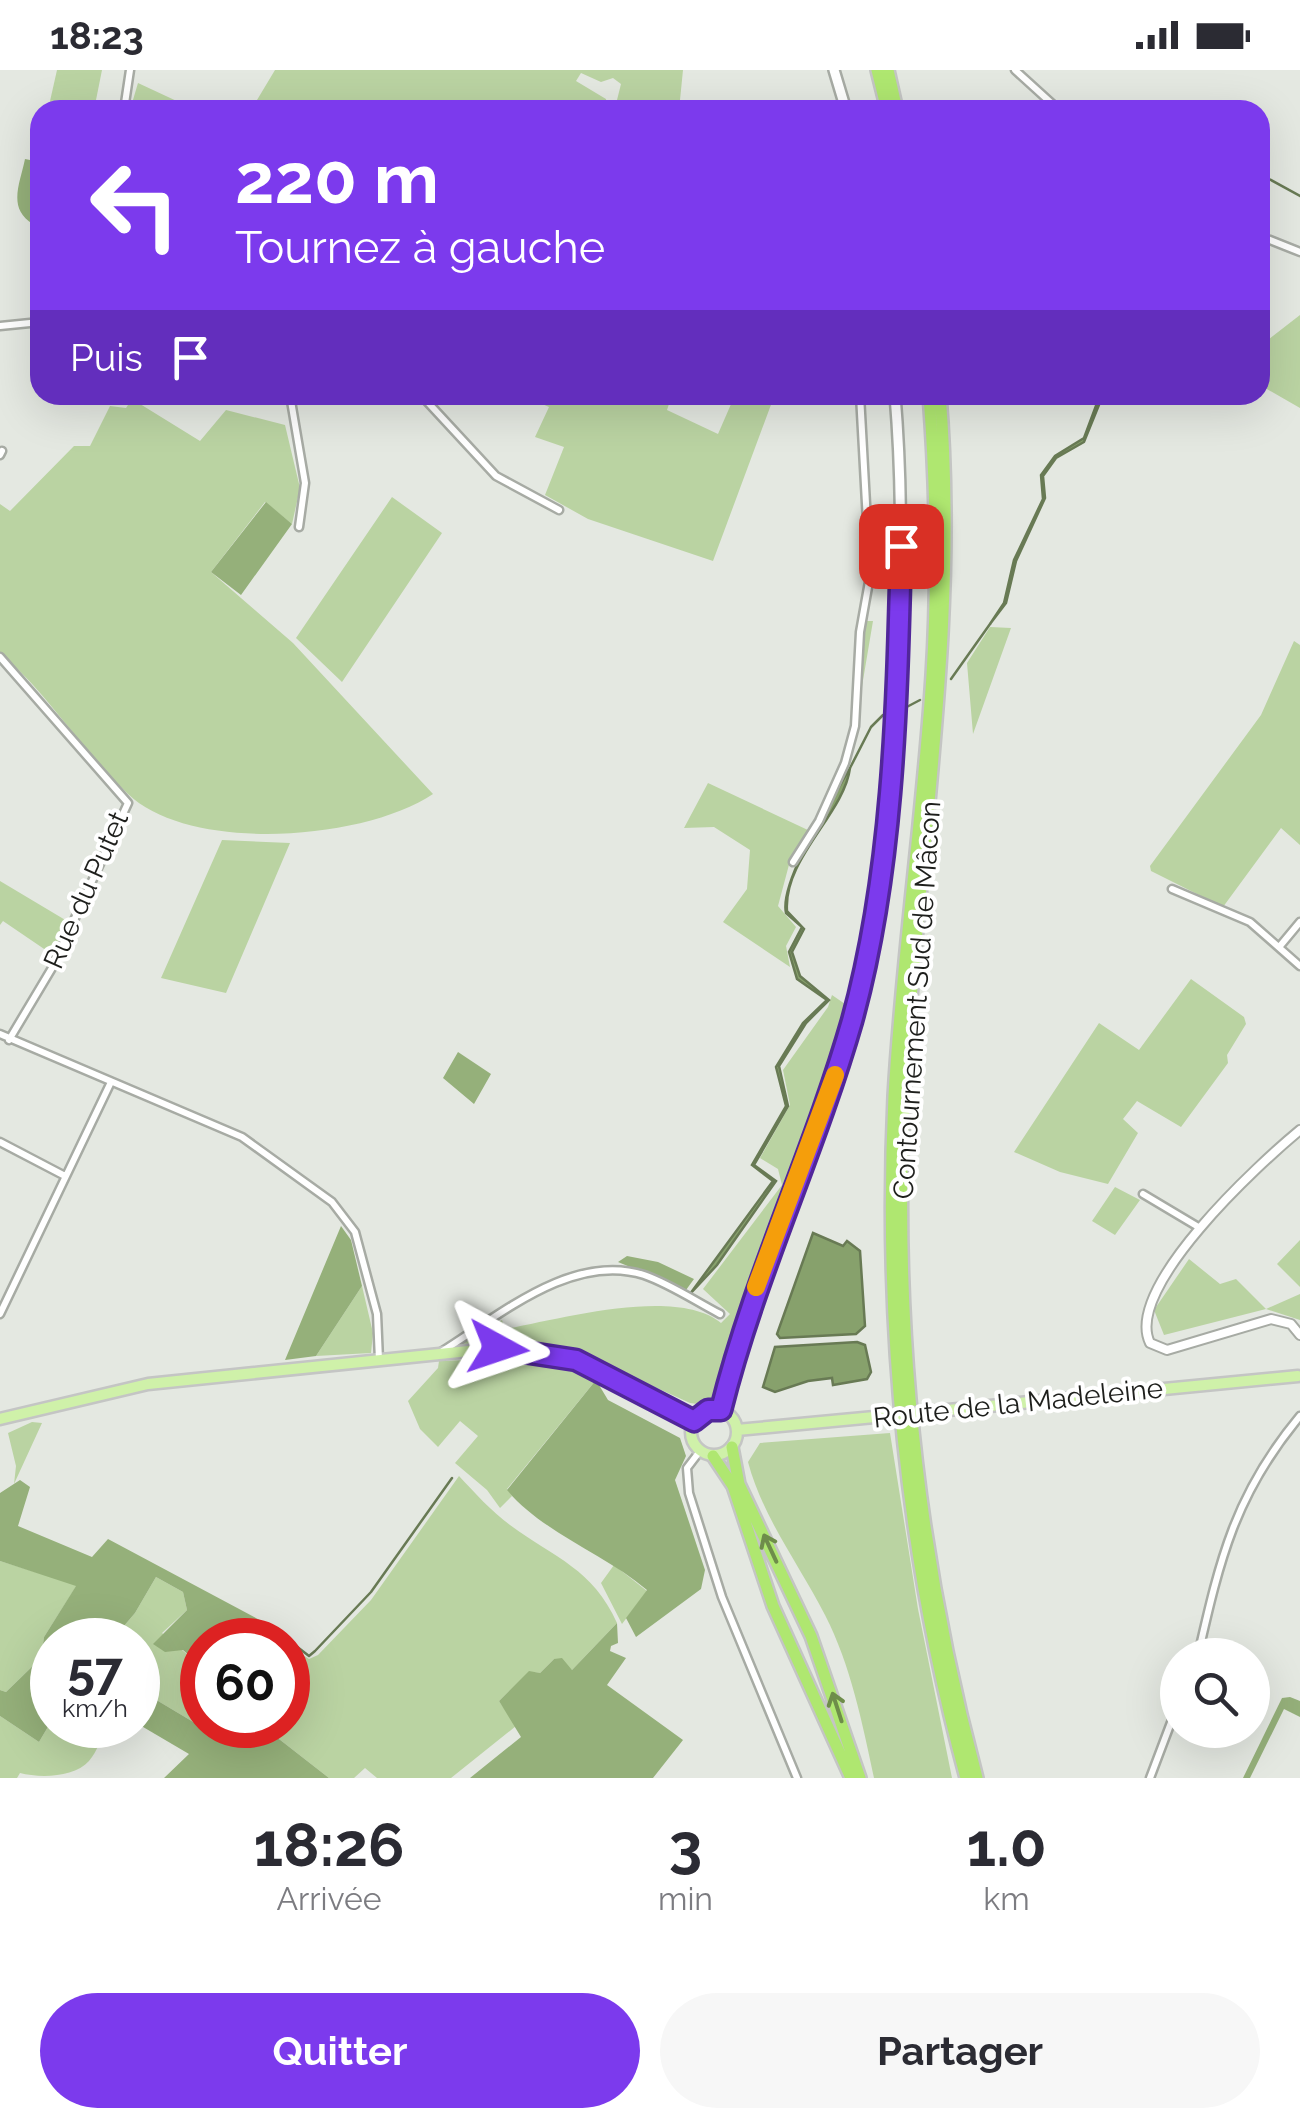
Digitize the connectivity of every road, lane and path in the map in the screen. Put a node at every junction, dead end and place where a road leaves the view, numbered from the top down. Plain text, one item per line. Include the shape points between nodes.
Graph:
1 (130, 70) edge
2 (834, 70) edge
3 (877, 70) edge
4 (888, 70) edge
5 (1016, 70) edge
6 (126, 100) edge
7 (843, 100) edge
8 (884, 100) edge
9 (895, 100) edge
10 (1049, 100) edge
11 (1270, 240) edge
12 (1300, 252) edge
13 (30, 323) edge
14 (0, 326) edge
15 (292, 405) edge
16 (430, 405) edge
17 (861, 405) edge
18 (896, 405) edge
19 (930, 405) edge
20 (940, 405) edge
21 (560, 510) dead end
22 (299, 527) dead end
23 (0, 657) edge
24 (793, 862) dead end
25 (1172, 889) dead end
26 (1300, 922) edge
27 (1280, 946) junction
28 (1300, 966) edge
29 (0, 1034) edge
30 (9, 1040) junction
31 (111, 1082) junction
32 (1300, 1130) edge
33 (0, 1142) edge
34 (65, 1176) junction
35 (1143, 1194) dead end
36 (1200, 1228) junction
37 (0, 1314) edge
38 (720, 1314) dead end
39 (1300, 1335) edge
40 (440, 1352) junction
41 (379, 1360) junction
42 (1300, 1376) edge
43 (721, 1410) junction
44 (1300, 1416) edge
45 (0, 1418) edge
46 (694, 1421) junction
47 (737, 1430) junction
48 (732, 1447) junction
49 (700, 1450) junction
50 (713, 1456) junction
51 (1202, 1638) edge
52 (1161, 1748) edge
53 (799, 1777) edge
54 (851, 1778) edge
55 (860, 1778) edge
56 (966, 1778) edge
57 (977, 1778) edge
58 (1150, 1778) edge

1 - 6 street
2 - 7 main road
3 - 8 highway
4 - 9 highway
5 - 10 street
11 - 12 street
13 - 14 street
15 - 22 street via 305,483
16 - 21 street via 491,470
17 - 24 street via 870,576 856,726 819,821
18 - 43 main road via 900,616 869,942 836,1072 750,1306
19 - 56 highway, Contournement Sud de Mâcon via 934,633 896,1071 892,1270 914,1524
20 - 57 highway, Contournement Sud de Mâcon via 942,666 906,1076 902,1275 926,1534
23 - 30 street, Rue du Putet via 128,802 52,968
25 - 27 street via 1250,922
26 - 27 street
27 - 28 street
29 - 30 street
30 - 31 street
31 - 34 street
31 - 41 street via 242,1137 332,1202 355,1232 377,1314
32 - 36 street
33 - 34 street
34 - 37 street
35 - 36 street
36 - 39 street via 1145,1318 1150,1343 1167,1350 1281,1320
38 - 40 street via 646,1276 602,1268 570,1276
40 - 41 main road
40 - 46 main road via 556,1354 614,1376
41 - 45 main road via 148,1384
42 - 47 main road, Route de la Madeleine, bridge
43 - 46 main road
43 - 47 main road
44 - 51 street via 1265,1459 1231,1528
46 - 49 main road via 692,1437
47 - 48 main road
48 - 50 main road
55 -> 48 highway via 811,1636 739,1484
49 - 50 main road
49 - 53 street via 686,1468 689,1493 722,1597
50 - 54 highway via 733,1486 772,1606
52 - 58 street

